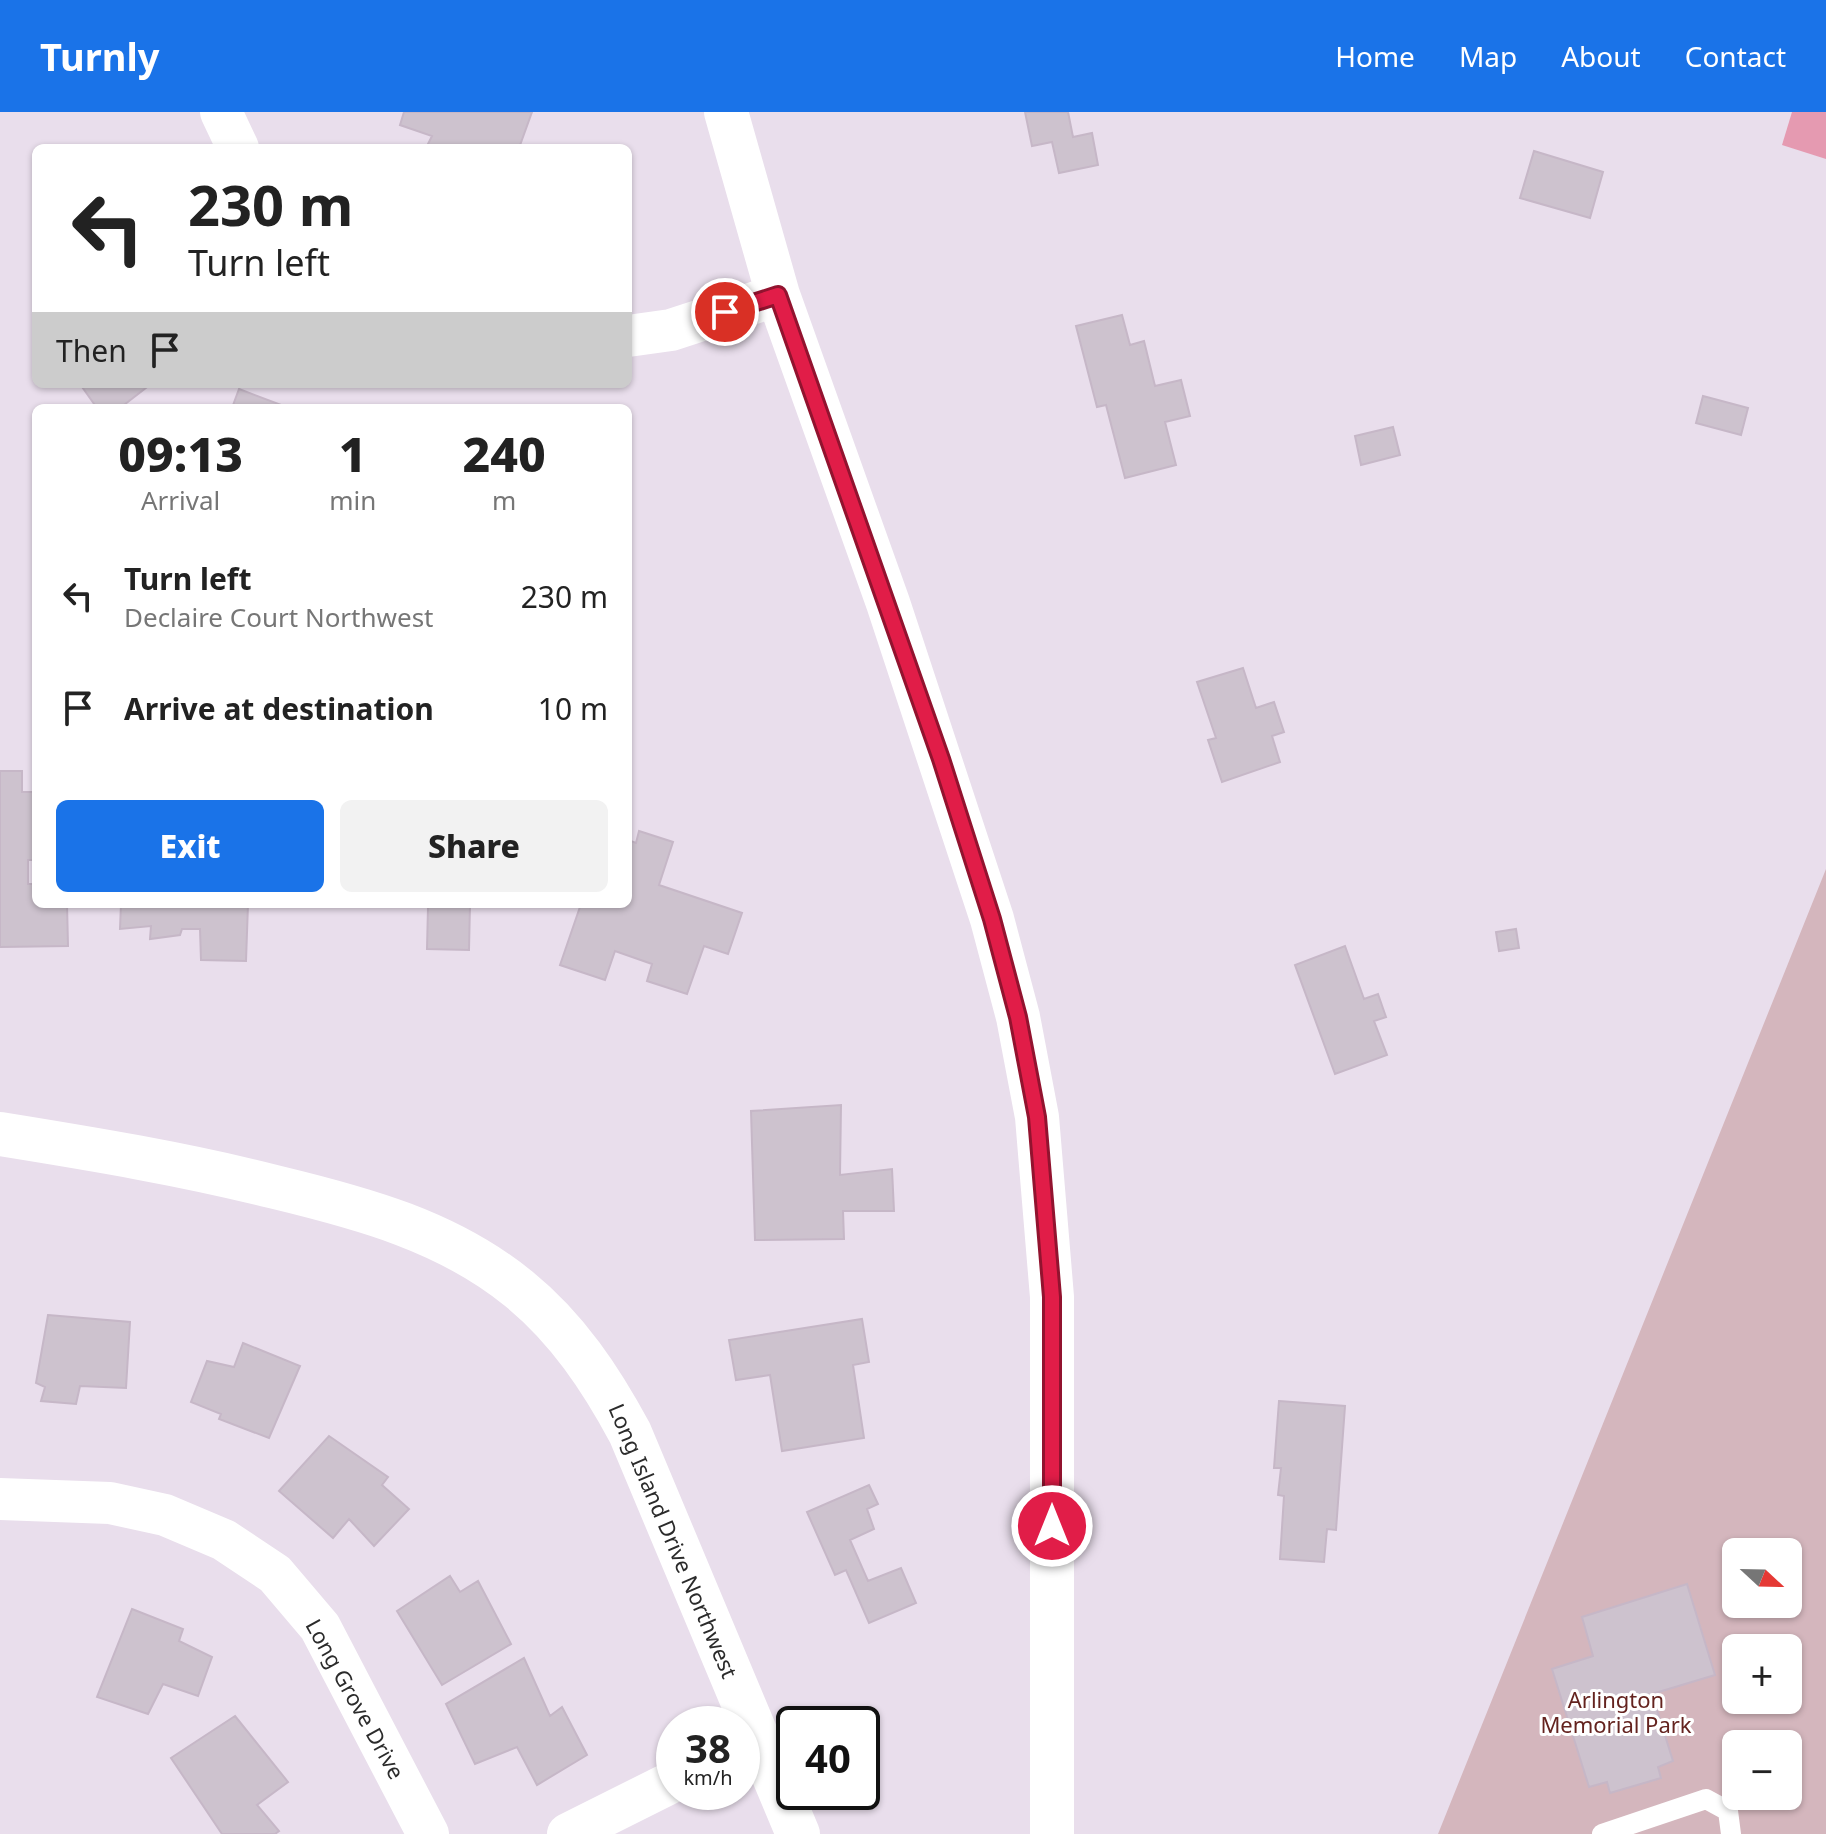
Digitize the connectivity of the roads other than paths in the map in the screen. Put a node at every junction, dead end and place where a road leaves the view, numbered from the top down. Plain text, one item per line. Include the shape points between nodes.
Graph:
1 (221, 112) edge
2 (726, 112) edge
3 (236, 144) edge
4 (778, 295) junction
5 (632, 335) edge
6 (0, 1134) edge
7 (0, 1499) edge
8 (736, 1706) edge
9 (760, 1762) edge
10 (656, 1790) edge
11 (428, 1834) edge
12 (568, 1834) edge
13 (798, 1834) edge
14 (1052, 1834) edge
15 (1602, 1834) edge
16 (1731, 1834) edge

1 - 3 street
2 - 4 street
4 - 5 street via 671,330
4 - 14 street via 992,919 1037,1117 1052,1297
6 - 8 street, Long Island Drive Northwest via 167,1160 391,1218 456,1246 520,1289 574,1344 630,1433
7 - 11 street, Long Grove Drive via 110,1503 165,1515 224,1540 275,1574 320,1627
9 - 13 street, Long Island Drive Northwest
10 - 12 street
15 - 16 lane via 1706,1799 1728,1811

